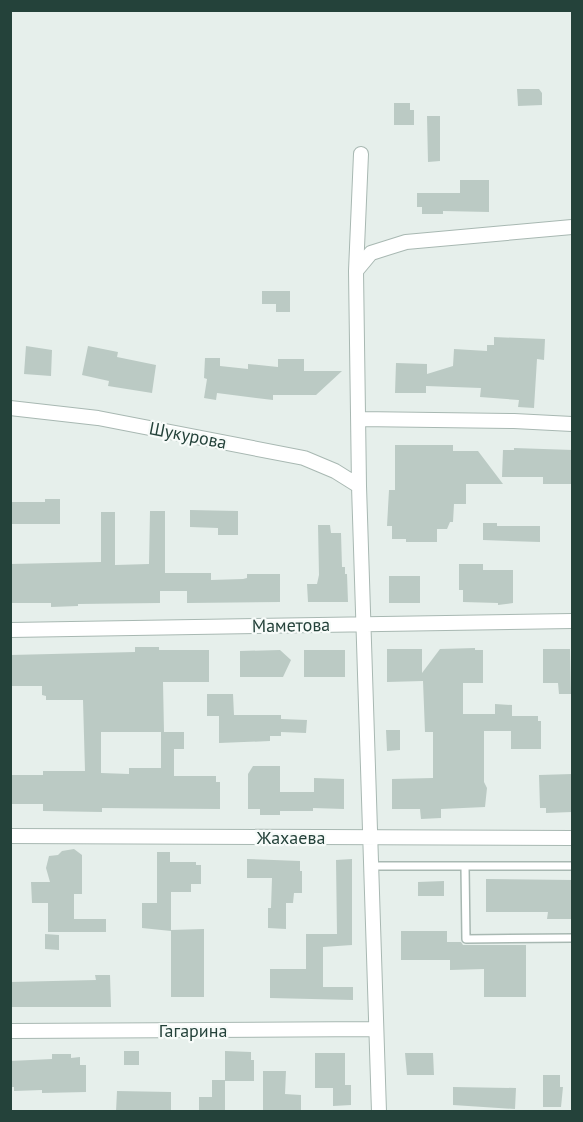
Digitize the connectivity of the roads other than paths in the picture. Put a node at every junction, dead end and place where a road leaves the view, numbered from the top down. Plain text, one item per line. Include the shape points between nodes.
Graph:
1 (361, 154) dead end
2 (573, 227) edge
3 (356, 271) junction
4 (10, 408) edge
5 (359, 419) junction
6 (573, 424) edge
7 (359, 486) junction
8 (573, 621) edge
9 (364, 623) junction
10 (10, 630) edge
11 (10, 836) edge
12 (370, 837) junction
13 (573, 838) edge
14 (372, 866) junction
15 (573, 866) edge
16 (465, 867) junction
17 (573, 938) edge
18 (376, 1029) junction
19 (10, 1031) edge
20 (379, 1112) edge

1 - 3 street
2 - 3 street via 406,243 371,253
3 - 5 street
4 - 7 street, Шукурова via 98,418 304,458
5 - 6 street
5 - 7 street
7 - 9 street
8 - 9 street, Маметова
9 - 10 street, Маметова
9 - 12 street
11 - 12 street, Жахаева
12 - 13 street, Жахаева
12 - 14 street
14 - 16 lane
14 - 18 street
15 - 16 lane
16 - 17 lane via 466,939
18 - 19 street, Гагарина
18 - 20 street

